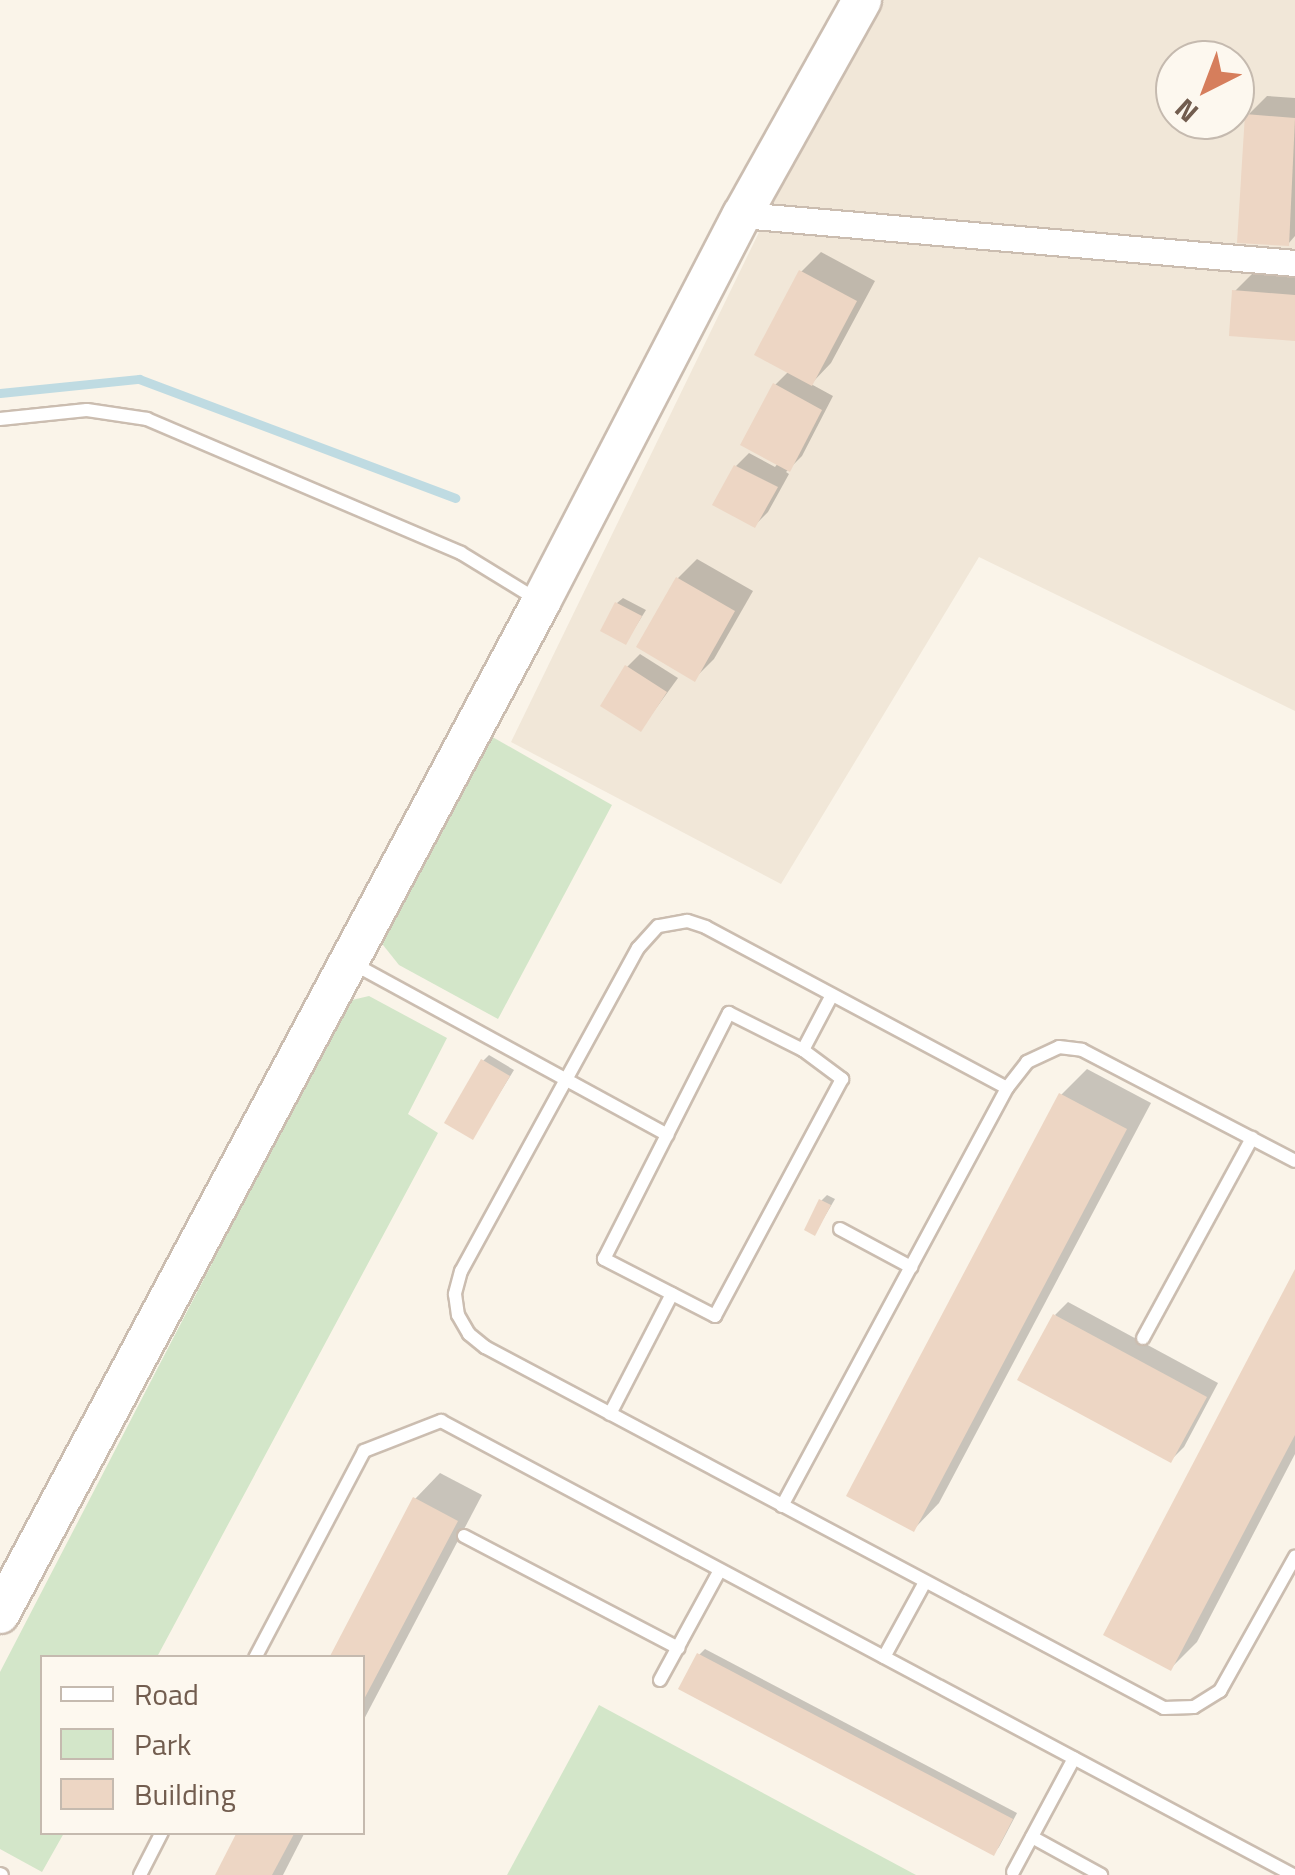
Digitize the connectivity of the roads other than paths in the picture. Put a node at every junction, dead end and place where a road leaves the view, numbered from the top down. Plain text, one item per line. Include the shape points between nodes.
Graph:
1 (862, 0) edge
2 (742, 215) junction
3 (1295, 263) edge
4 (0, 419) edge
5 (541, 602) junction
6 (348, 960) junction
7 (832, 995) junction
8 (803, 1050) junction
9 (565, 1080) junction
10 (1007, 1088) junction
11 (667, 1135) junction
12 (1252, 1138) junction
13 (1295, 1160) edge
14 (840, 1229) dead end
15 (910, 1267) junction
16 (672, 1294) junction
17 (1142, 1338) dead end
18 (610, 1414) junction
19 (782, 1506) junction
20 (464, 1536) dead end
21 (1295, 1556) edge
22 (720, 1570) junction
23 (926, 1582) junction
24 (0, 1614) edge
25 (678, 1648) junction
26 (257, 1655) edge
27 (884, 1657) junction
28 (660, 1680) dead end
29 (1074, 1758) junction
30 (160, 1835) edge
31 (1032, 1837) junction
32 (1013, 1872) dead end
33 (140, 1875) edge
34 (1101, 1875) edge
35 (1294, 1875) edge

1 - 2 main road
2 - 3 street
2 - 5 main road
4 - 5 lane via 87,410 148,419 460,553
5 - 6 main road
6 - 9 lane
6 - 24 main road
7 - 8 lane
7 - 9 lane via 697,923 668,923 638,948
7 - 10 lane
8 - 11 lane via 729,1013
8 - 16 lane via 842,1080 714,1316
9 - 11 lane
9 - 18 lane via 461,1271 455,1305 477,1341
10 - 12 lane via 1047,1050 1082,1050
10 - 15 lane
11 - 16 lane via 604,1259
12 - 13 lane
12 - 17 lane
14 - 15 lane
15 - 19 lane
16 - 18 lane
18 - 19 lane
19 - 23 lane
20 - 25 lane
21 - 23 lane via 1227,1683 1184,1710 1155,1704
22 - 25 lane
22 - 26 lane via 441,1421 364,1450
22 - 27 lane
23 - 27 lane
25 - 28 lane
27 - 29 lane
29 - 31 lane
29 - 35 lane
30 - 33 lane
31 - 32 lane
31 - 34 lane

